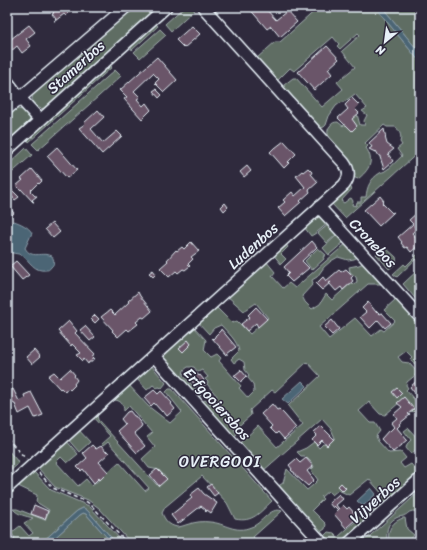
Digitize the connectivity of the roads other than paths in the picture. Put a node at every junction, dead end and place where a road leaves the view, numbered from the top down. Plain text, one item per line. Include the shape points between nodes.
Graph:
1 (126, 7) edge
2 (166, 7) edge
3 (203, 7) edge
4 (7, 81) edge
5 (20, 98) junction
6 (7, 110) edge
7 (40, 120) junction
8 (7, 150) edge
9 (319, 206) junction
10 (420, 316) edge
11 (154, 356) junction
12 (420, 479) edge
13 (7, 488) edge
14 (322, 543) edge
15 (349, 543) edge

1 - 5 street, Stamerbos
2 - 7 street, Stamerbos
3 - 9 street, Ludenbos via 348,168 347,182
4 - 5 street
5 - 6 street, Stamerbos
5 - 7 street
7 - 8 street, Stamerbos
9 - 10 street, Cronebos
9 - 11 street, Ludenbos
11 - 13 street, Ludenbos
11 - 14 street, Erfgooiersbos
12 - 15 street, Vijverbos

